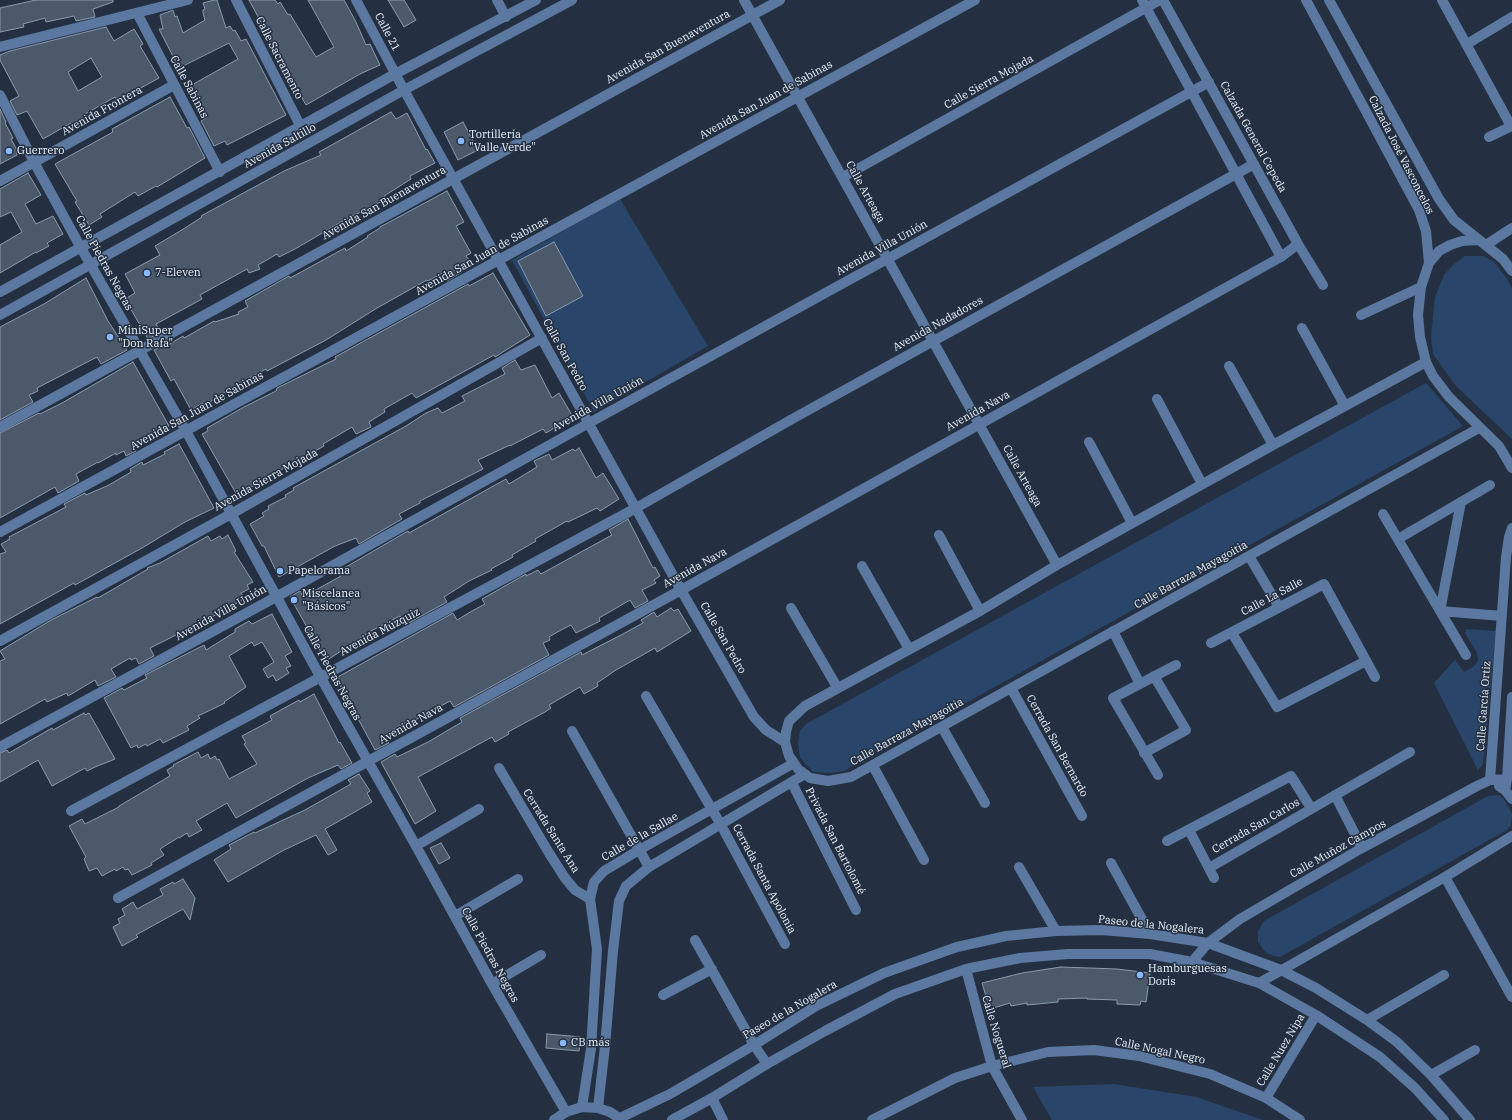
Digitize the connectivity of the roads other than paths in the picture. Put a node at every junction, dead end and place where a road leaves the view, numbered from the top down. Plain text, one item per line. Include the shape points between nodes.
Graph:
1 (188, 0) edge
2 (236, 0) edge
3 (356, 0) edge
4 (498, 0) edge
5 (536, 0) edge
6 (572, 0) edge
7 (744, 0) edge
8 (780, 0) edge
9 (975, 0) edge
10 (1160, 0) edge
11 (1163, 0) edge
12 (1306, 0) edge
13 (1329, 0) edge
14 (1442, 0) edge
15 (1144, 4) edge
16 (137, 13) junction
17 (753, 15) junction
18 (506, 17) junction
19 (1512, 17) edge
20 (1467, 44) junction
21 (0, 47) edge
22 (395, 74) junction
23 (1209, 82) junction
24 (174, 85) junction
25 (404, 90) junction
26 (1191, 92) junction
27 (0, 95) edge
28 (798, 97) junction
29 (1511, 126) edge
30 (301, 127) junction
31 (1489, 137) dead end
32 (34, 162) junction
33 (1254, 164) junction
34 (220, 172) junction
35 (1236, 174) junction
36 (843, 177) junction
37 (453, 179) junction
38 (0, 181) edge
39 (1512, 228) edge
40 (1482, 242) junction
41 (1298, 244) junction
42 (81, 248) junction
43 (1281, 257) junction
44 (888, 258) junction
45 (498, 260) junction
46 (1429, 263) junction
47 (91, 264) junction
48 (1512, 271) edge
49 (1323, 285) dead end
50 (1421, 287) junction
51 (0, 292) edge
52 (0, 315) edge
53 (1361, 315) dead end
54 (1302, 328) dead end
55 (542, 338) junction
56 (934, 341) junction
57 (140, 351) junction
58 (1426, 362) junction
59 (1229, 366) dead end
60 (1157, 399) dead end
61 (1346, 406) junction
62 (588, 423) junction
63 (980, 424) junction
64 (0, 427) edge
65 (1479, 428) junction
66 (186, 431) junction
67 (1089, 442) dead end
68 (1273, 445) junction
69 (1512, 466) edge
70 (1202, 484) junction
71 (1490, 486) dead end
72 (1461, 502) junction
73 (636, 508) junction
74 (231, 514) junction
75 (1383, 514) dead end
76 (1132, 523) junction
77 (1512, 528) edge
78 (0, 532) edge
79 (939, 536) dead end
80 (1398, 539) junction
81 (1249, 556) junction
82 (1057, 564) junction
83 (862, 566) dead end
84 (681, 590) junction
85 (276, 597) junction
86 (1279, 607) junction
87 (791, 608) dead end
88 (980, 611) junction
89 (1440, 611) junction
90 (1502, 616) junction
91 (1113, 631) junction
92 (1232, 632) junction
93 (0, 640) edge
94 (1211, 643) dead end
95 (909, 649) junction
96 (1466, 655) dead end
97 (1366, 661) junction
98 (1176, 665) dead end
99 (1154, 676) junction
100 (1375, 677) dead end
101 (320, 678) junction
102 (1140, 684) junction
103 (837, 687) junction
104 (1011, 688) junction
105 (646, 696) dead end
106 (1512, 697) edge
107 (942, 727) junction
108 (572, 731) dead end
109 (785, 742) junction
110 (0, 747) edge
111 (1410, 752) dead end
112 (1144, 753) junction
113 (368, 761) junction
114 (794, 764) junction
115 (873, 766) junction
116 (499, 768) dead end
117 (805, 774) junction
118 (1158, 775) dead end
119 (1507, 779) junction
120 (1490, 780) junction
121 (792, 783) junction
122 (1505, 790) junction
123 (1335, 795) junction
124 (1512, 799) edge
125 (985, 803) dead end
126 (1311, 808) junction
127 (479, 809) dead end
128 (712, 810) junction
129 (71, 811) dead end
130 (1082, 816) dead end
131 (721, 825) junction
132 (1189, 830) junction
133 (1512, 836) edge
134 (1167, 841) dead end
135 (416, 846) junction
136 (1362, 848) junction
137 (639, 850) junction
138 (924, 860) dead end
139 (1110, 863) dead end
140 (649, 867) junction
141 (1019, 867) dead end
142 (1208, 868) junction
143 (1445, 877) junction
144 (1214, 878) dead end
145 (518, 879) dead end
146 (118, 898) dead end
147 (590, 899) junction
148 (856, 910) dead end
149 (455, 916) junction
150 (1056, 931) junction
151 (1150, 934) junction
152 (695, 940) dead end
153 (1208, 943) junction
154 (786, 944) dead end
155 (597, 949) junction
156 (613, 951) junction
157 (541, 955) dead end
158 (1192, 962) junction
159 (966, 969) junction
160 (712, 970) junction
161 (1281, 970) junction
162 (1444, 975) dead end
163 (492, 984) junction
164 (1259, 984) junction
165 (663, 995) dead end
166 (1512, 997) edge
167 (1316, 1014) junction
168 (1367, 1020) junction
169 (754, 1045) junction
170 (1475, 1050) dead end
171 (767, 1064) junction
172 (992, 1066) junction
173 (1431, 1075) junction
174 (712, 1098) junction
175 (1266, 1098) junction
176 (582, 1107) junction
177 (598, 1108) junction
178 (566, 1112) junction
179 (621, 1119) edge
180 (554, 1120) edge
181 (672, 1120) edge
182 (723, 1120) edge
183 (872, 1120) edge
184 (1022, 1120) edge
185 (1300, 1120) edge
186 (1444, 1120) edge
187 (1470, 1120) edge

1 - 16 street
2 - 30 street, Calle Sacramento
3 - 22 street, Calle 21
4 - 18 street
5 - 18 street, Avenida Saltillo
6 - 25 street, Avenida Saltillo
7 - 17 street, Calle Arteaga
8 - 17 street, Avenida San Buenaventura
9 - 28 street, Avenida San Juan de Sabinas
10 - 15 street, Calle Sierra Mojada
11 - 23 street, Calzada General Cepeda
12 - 46 street, Calzada José Vasconcelos via 1418,210 1426,231
13 - 40 street, Calzada José Vasconcelos via 1439,199 1454,220
14 - 20 street
15 - 26 street
15 - 36 street, Calle Sierra Mojada
16 - 21 street
16 - 24 street, Calle Sabinas
17 - 28 street, Calle Arteaga
17 - 37 street, Avenida San Buenaventura
18 - 22 street, Avenida Saltillo
19 - 20 street
20 - 29 street
22 - 25 street, Calle San Pedro
22 - 30 street, Avenida Saltillo
23 - 26 street, Avenida Villa Unión
23 - 33 street, Calzada General Cepeda
24 - 32 street, Avenida Frontera
24 - 34 street, Calle Sabinas
25 - 37 street, Calle San Pedro
25 - 47 street, Avenida Saltillo
26 - 35 street
26 - 44 street, Avenida Villa Unión
27 - 32 street, Calle Piedras Negras
28 - 36 street, Calle Arteaga
28 - 45 street, Avenida San Juan de Sabinas
29 - 31 street
30 - 34 street, Avenida Saltillo
32 - 38 street, Avenida Frontera
32 - 42 street, Calle Piedras Negras
33 - 35 street, Avenida Nadadores
33 - 41 street, Calzada General Cepeda
34 - 42 street, Avenida Saltillo
35 - 43 street
35 - 56 street, Avenida Nadadores
36 - 44 street, Calle Arteaga
37 - 45 street, Calle San Pedro
37 - 57 street, Avenida San Buenaventura
39 - 40 street
40 - 46 street via 1450,245 1439,251
40 - 48 street, Calzada José Vasconcelos via 1503,259
41 - 43 street, Avenida Nava
41 - 49 street, Calzada General Cepeda
42 - 47 street, Calle Piedras Negras
42 - 51 street, Avenida Saltillo
43 - 63 street, Avenida Nava
44 - 56 street, Calle Arteaga
44 - 62 street, Avenida Villa Unión
45 - 55 street, Calle San Pedro
45 - 66 street, Avenida San Juan de Sabinas
46 - 50 street, Calzada José Vasconcelos
47 - 52 street, Avenida Saltillo
47 - 57 street, Calle Piedras Negras
50 - 53 street
50 - 58 street, Calzada José Vasconcelos via 1418,315
54 - 61 street
55 - 62 street, Calle San Pedro
55 - 74 street, Avenida Sierra Mojada
56 - 63 street, Calle Arteaga
56 - 73 street, Avenida Nadadores
57 - 64 street, Avenida San Buenaventura
57 - 66 street, Calle Piedras Negras
58 - 61 street
58 - 65 street, Calzada José Vasconcelos via 1433,376 1449,396
59 - 68 street
60 - 70 street
61 - 68 street
62 - 73 street, Calle San Pedro
62 - 85 street, Avenida Villa Unión
63 - 82 street, Calle Arteaga
63 - 84 street, Avenida Nava
65 - 69 street, Calzada José Vasconcelos via 1499,446
65 - 81 street, Calle Barraza Mayagoitia
66 - 74 street, Calle Piedras Negras
66 - 78 street, Avenida San Juan de Sabinas
67 - 76 street
68 - 70 street
70 - 76 street
71 - 72 street
72 - 80 street
72 - 89 street
73 - 84 street, Calle San Pedro
73 - 101 street, Avenida Múzquiz
74 - 85 street, Calle Piedras Negras
74 - 93 street, Avenida Sierra Mojada
75 - 80 street
76 - 82 street
77 - 90 street, Calle García Ortiz via 1506,557
79 - 88 street
80 - 89 street
81 - 86 street
81 - 91 street, Calle Barraza Mayagoitia
82 - 88 street
83 - 95 street
84 - 109 street, Calle San Pedro via 754,717 766,730
84 - 113 street, Avenida Nava
85 - 101 street, Calle Piedras Negras
85 - 110 street, Avenida Villa Unión
86 - 92 street, Calle La Salle
86 - 97 street, Calle La Salle via 1324,584
87 - 103 street
88 - 95 street
89 - 90 street
89 - 96 street
90 - 120 street, Calle García Ortiz
91 - 102 street
91 - 104 street, Calle Barraza Mayagoitia
92 - 94 street, Calle La Salle
92 - 97 street via 1277,707
95 - 103 street
97 - 100 street
98 - 99 street
99 - 102 street
99 - 112 street via 1186,730
101 - 113 street, Calle Piedras Negras
101 - 129 street, Avenida Múzquiz
102 - 112 street via 1113,698
103 - 109 street via 805,706 789,722
104 - 107 street, Calle Barraza Mayagoitia
104 - 130 street, Cerrada San Bernardo
105 - 128 street, Cerrada Santa Apolonia
106 - 119 street
107 - 115 street, Calle Barraza Mayagoitia
107 - 125 street
108 - 137 street
109 - 114 street, Calle Barraza Mayagoitia
111 - 123 street, Cerrada San Carlos
112 - 118 street
113 - 135 street, Calle Piedras Negras
113 - 146 street, Avenida Nava
114 - 117 street, Calle Barraza Mayagoitia
114 - 128 street, Calle de la Sallae
115 - 117 street, Calle Barraza Mayagoitia via 851,777 828,781 810,778
115 - 138 street
116 - 147 street, Cerrada Santa Ana via 565,878 575,890
117 - 121 street
119 - 120 street, Calle Muñoz Campos
119 - 122 street
120 - 122 street
120 - 136 street, Calle Muñoz Campos
121 - 131 street
121 - 148 street, Privada San Bartolomé
122 - 124 street
123 - 126 street, Cerrada San Carlos
123 - 136 street
126 - 132 street, Cerrada San Carlos via 1291,776
126 - 142 street, Cerrada San Carlos
127 - 135 street
128 - 131 street, Cerrada Santa Apolonia
128 - 137 street, Calle de la Sallae
131 - 140 street
131 - 154 street, Cerrada Santa Apolonia
132 - 134 street, Cerrada San Carlos
132 - 142 street, Cerrada San Carlos
133 - 143 street
135 - 149 street, Calle Piedras Negras
136 - 153 street, Calle Muñoz Campos via 1240,919
137 - 140 street
137 - 147 street, Calle de la Sallae via 604,871 594,882
139 - 151 street
140 - 156 street via 626,886 619,901
141 - 150 street
142 - 144 street
143 - 161 street
143 - 166 street
145 - 149 street
147 - 155 street, Calle de la Sallae
149 - 163 street, Calle Piedras Negras
150 - 151 street, Paseo de la Nogalera via 1101,930
150 - 169 street, Paseo de la Nogalera via 1006,936 957,947 884,973 816,1006
151 - 153 street, Paseo de la Nogalera
152 - 160 street
153 - 158 street, Calle Muñoz Campos
153 - 161 street, Paseo de la Nogalera
155 - 156 street
155 - 176 street, Calle de la Sallae via 591,1048
156 - 177 street
157 - 163 street
158 - 159 street via 1150,954 1068,954 1020,958
158 - 164 street
159 - 171 street via 895,994
159 - 172 street, Calle Nogueral
160 - 165 street
160 - 169 street
161 - 164 street
161 - 168 street, Paseo de la Nogalera via 1316,988
162 - 168 street
163 - 178 street, Calle Piedras Negras
164 - 167 street
167 - 175 street, Calle Nuez Nipa
167 - 186 street via 1380,1057 1415,1088
168 - 173 street, Paseo de la Nogalera via 1397,1042
169 - 171 street
169 - 179 street, Paseo de la Nogalera
170 - 173 street
171 - 174 street
172 - 175 street, Calle Nogal Negro via 1048,1052 1094,1050 1139,1056 1210,1074
172 - 183 street, Calle Nogal Negro via 955,1078
172 - 184 street, Calle Nogueral
173 - 187 street, Paseo de la Nogalera
174 - 181 street
174 - 182 street
175 - 185 street, Calle Nogal Negro
176 - 177 street
176 - 178 street
177 - 179 street
178 - 180 street

